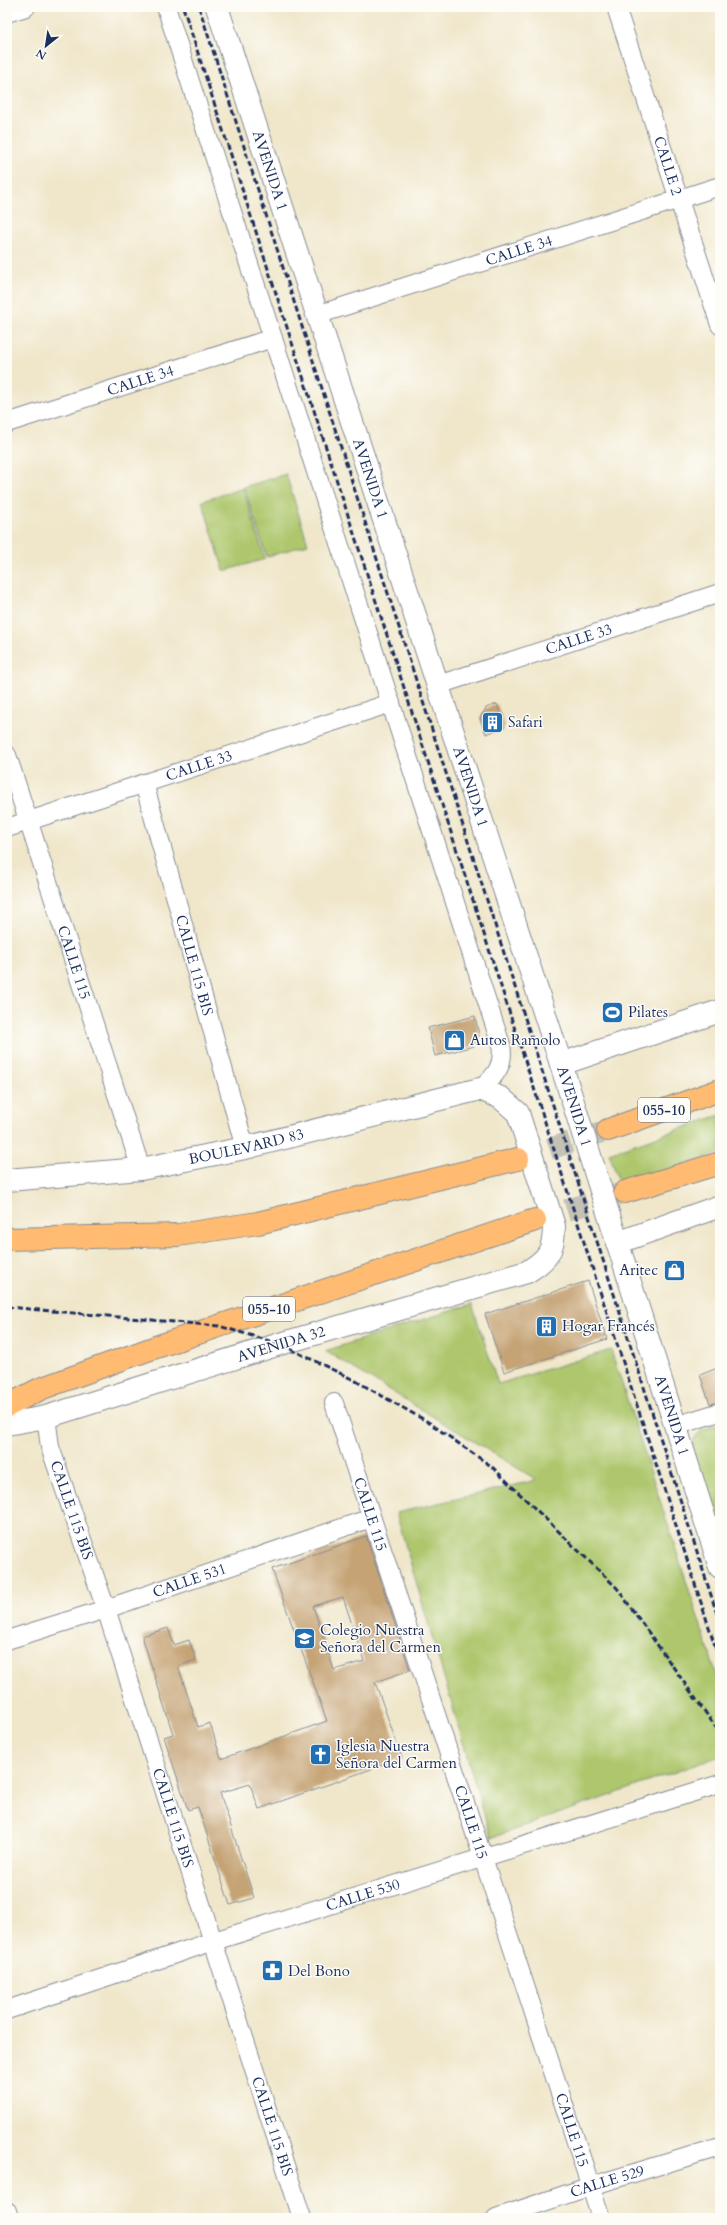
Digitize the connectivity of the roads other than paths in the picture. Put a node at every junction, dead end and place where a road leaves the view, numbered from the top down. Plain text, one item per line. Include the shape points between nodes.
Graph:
1 (26, 7) edge
2 (166, 7) edge
3 (217, 7) edge
4 (616, 7) edge
5 (7, 13) edge
6 (720, 186) edge
7 (679, 199) junction
8 (317, 316) junction
9 (720, 325) edge
10 (273, 338) junction
11 (7, 423) edge
12 (720, 593) edge
13 (438, 685) junction
14 (391, 703) junction
15 (7, 755) edge
16 (144, 783) junction
17 (28, 821) junction
18 (7, 828) edge
19 (720, 1010) edge
20 (561, 1064) junction
21 (480, 1089) junction
22 (720, 1090) edge
23 (608, 1130) tunnel mouth
24 (245, 1148) junction
25 (518, 1159) tunnel mouth
26 (720, 1163) edge
27 (141, 1169) junction
28 (7, 1180) edge
29 (625, 1192) tunnel mouth
30 (720, 1206) edge
31 (535, 1220) tunnel mouth
32 (7, 1239) edge
33 (617, 1243) junction
34 (334, 1403) dead end
35 (7, 1406) edge
36 (720, 1412) edge
37 (46, 1417) junction
38 (7, 1424) edge
39 (675, 1426) junction
40 (371, 1518) junction
41 (720, 1567) edge
42 (106, 1609) junction
43 (7, 1640) edge
44 (720, 1784) edge
45 (483, 1859) junction
46 (214, 1941) junction
47 (7, 2010) edge
48 (720, 2148) edge
49 (591, 2186) junction
50 (7, 2212) edge
51 (9, 2218) edge
52 (302, 2218) edge
53 (496, 2218) edge
54 (601, 2218) edge

1 - 5 street
2 - 10 street
3 - 8 street, AVENIDA 1
4 - 7 street, CALLE 2
6 - 7 street, CALLE 34
7 - 8 street, CALLE 34
7 - 9 street, CALLE 2
8 - 13 street, AVENIDA 1
10 - 11 street, CALLE 34
10 - 14 street
12 - 13 street, CALLE 33
13 - 20 street, AVENIDA 1
14 - 16 street, CALLE 33
14 - 21 street via 501,1045 503,1056 500,1067
15 - 17 street, CALLE 115
16 - 17 street, CALLE 33
16 - 24 street, CALLE 115 BIS
17 - 18 street, CALLE 33
17 - 27 street, CALLE 115
19 - 20 street
20 - 33 street, AVENIDA 1
21 - 24 street, BOULEVARD 83
21 - 37 street, AVENIDA 32 via 510,1104 522,1122 554,1226 554,1241 541,1264 527,1272 280,1344
22 - 23 highway, 055-10
24 - 27 street, BOULEVARD 83
25 - 32 highway via 258,1223 218,1230 178,1235
26 - 29 highway
27 - 28 street, BOULEVARD 83
30 - 33 street
31 - 35 highway, 055-10 via 153,1348 40,1389
33 - 39 street, AVENIDA 1
34 - 40 street, CALLE 115
36 - 39 street
37 - 38 street, AVENIDA 32
37 - 42 street, CALLE 115 BIS via 50,1447
39 - 41 street, AVENIDA 1
40 - 42 street, CALLE 531
40 - 45 street, CALLE 115
42 - 43 street, CALLE 531
42 - 46 street, CALLE 115 BIS
44 - 45 street, CALLE 530
45 - 46 street, CALLE 530
45 - 49 street, CALLE 115
46 - 47 street, CALLE 530
46 - 52 street, CALLE 115 BIS
48 - 49 street, CALLE 529
49 - 53 street, CALLE 529
49 - 54 street, CALLE 115
50 - 51 street

